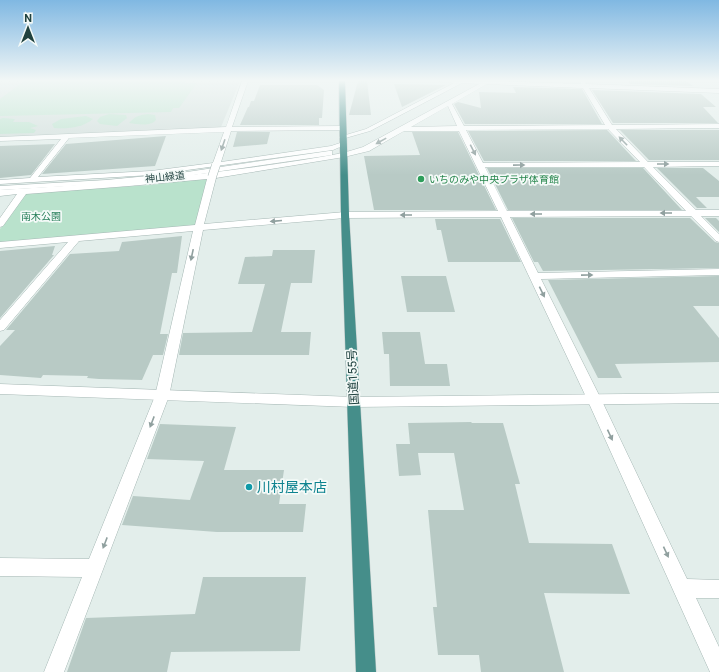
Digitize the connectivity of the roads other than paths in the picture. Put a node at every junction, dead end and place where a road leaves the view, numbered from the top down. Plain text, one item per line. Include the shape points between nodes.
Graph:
1 (234, 112) edge
2 (343, 112) edge
3 (403, 112) edge
4 (432, 112) edge
5 (453, 112) edge
6 (601, 112) edge
7 (719, 126) edge
8 (610, 127) junction
9 (462, 128) junction
10 (228, 129) junction
11 (403, 129) junction
12 (67, 136) junction
13 (0, 139) edge
14 (343, 141) junction
15 (329, 153) dead end
16 (645, 164) junction
17 (719, 164) edge
18 (480, 165) junction
19 (214, 171) junction
20 (32, 180) junction
21 (0, 182) edge
22 (0, 188) edge
23 (24, 192) junction
24 (0, 193) edge
25 (693, 213) junction
26 (719, 213) edge
27 (503, 214) junction
28 (345, 216) junction
29 (0, 224) edge
30 (198, 228) junction
31 (76, 239) junction
32 (719, 239) edge
33 (0, 245) edge
34 (719, 272) edge
35 (534, 276) junction
36 (0, 328) edge
37 (0, 389) edge
38 (162, 396) junction
39 (719, 398) edge
40 (594, 399) junction
41 (354, 402) junction
42 (0, 567) edge
43 (95, 568) junction
44 (683, 588) junction
45 (719, 589) edge
46 (719, 669) edge
47 (54, 672) edge
48 (366, 672) edge

1 - 10 street
2 - 14 highway, 国道155号
3 - 14 street
4 - 11 street
5 - 9 street
6 - 8 street
7 - 8 street
8 - 9 street
16 -> 8 street
9 - 11 street
9 -> 18 street
10 - 12 street
10 - 14 street
10 -> 19 street
11 -> 14 street via 366,149
12 - 13 street
12 - 20 street
14 - 19 street
14 - 19 street via 333,148
14 - 28 highway, 国道155号
15 - 22 street, 神山緑道 via 173,176
16 -> 17 street
18 -> 16 street
16 - 25 street
18 - 27 street
19 - 20 street
19 - 23 street via 150,184
19 - 30 street
20 - 21 street
23 - 24 street
23 - 29 street
25 - 26 street
25 -> 27 street
25 - 32 street
27 -> 28 street
27 - 35 street
28 -> 30 street
28 - 41 highway, 国道155号
30 - 31 street
30 -> 38 street
31 - 33 street
31 - 36 street
35 -> 34 street
35 -> 40 street
37 - 38 street
38 - 41 street
38 -> 43 street
39 - 40 street
40 - 41 street
40 -> 44 street
41 - 48 highway, 国道155号
42 - 43 street
43 - 47 street
44 - 45 street
44 - 46 street

